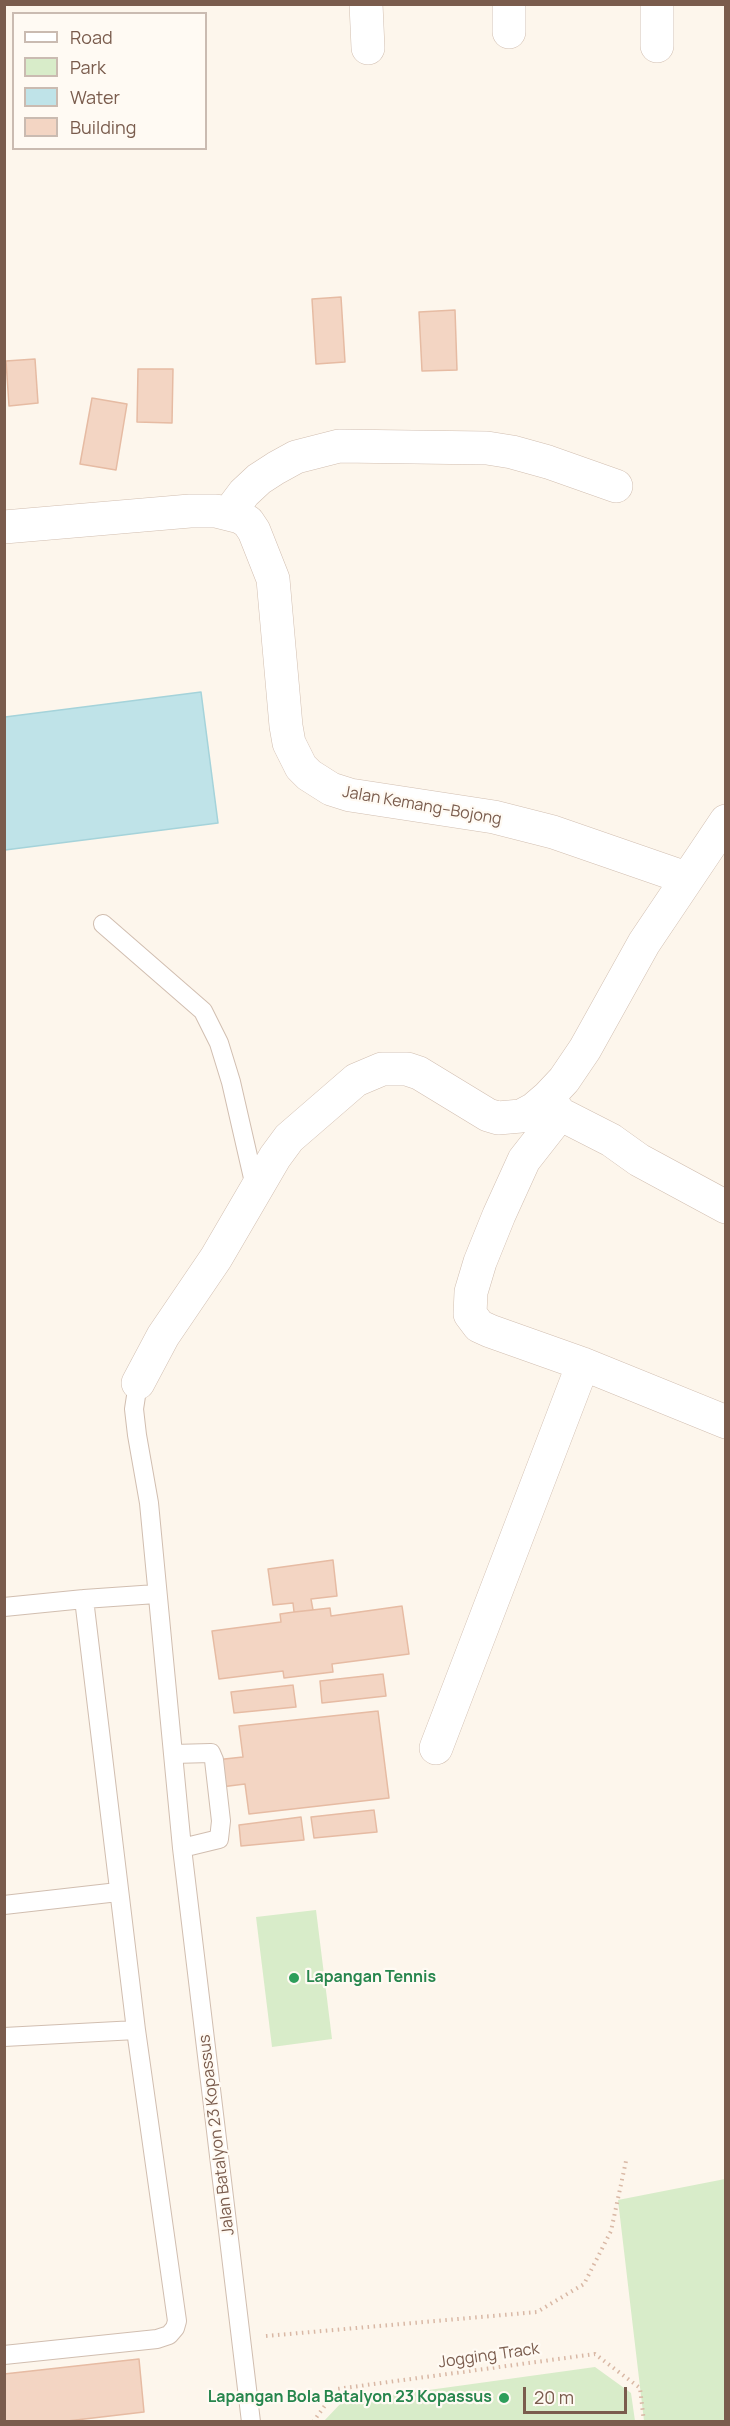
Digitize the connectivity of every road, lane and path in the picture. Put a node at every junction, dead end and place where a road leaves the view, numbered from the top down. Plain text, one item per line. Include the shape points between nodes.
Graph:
1 (366, 4) edge
2 (657, 4) edge
3 (657, 46) dead end
4 (368, 48) dead end
5 (616, 486) dead end
6 (228, 513) junction
7 (4, 527) edge
8 (726, 821) edge
9 (686, 878) junction
10 (103, 924) dead end
11 (554, 1105) junction
12 (256, 1193) junction
13 (726, 1207) edge
14 (583, 1364) junction
15 (138, 1383) joint
16 (726, 1422) edge
17 (156, 1594) junction
18 (84, 1599) junction
19 (4, 1608) edge
20 (436, 1748) dead end
21 (172, 1754) junction
22 (182, 1848) junction
23 (118, 1892) junction
24 (4, 1905) edge
25 (136, 2030) junction
26 (4, 2037) edge
27 (626, 2161) dead end
28 (241, 2338) junction
29 (4, 2355) edge
30 (251, 2421) edge
31 (313, 2421) edge
32 (644, 2421) edge

1 - 4 street
2 - 3 street
5 - 6 street via 539,460 487,448 339,446 296,457 276,468 259,479
6 - 7 street via 190,511
6 - 9 street, Jalan Kemang–Bojong via 248,522 273,579 289,743 309,775 350,795 494,817 553,832
8 - 9 street
9 - 11 street via 564,1080
10 - 12 lane via 203,1011 219,1043 231,1082
11 - 12 street via 520,1116 498,1118 455,1097 419,1073 382,1069 356,1080 289,1138
11 - 13 street via 639,1160
11 - 14 street via 514,1179 480,1262 469,1309 474,1320 490,1331
12 - 15 street
14 - 16 street
14 - 20 street
15 - 17 lane, Jalan Batalyon 23 Kopassus via 134,1409 149,1503
17 - 18 lane
17 - 21 lane, Jalan Batalyon 23 Kopassus
18 - 19 lane
18 - 23 lane
21 - 22 lane, Jalan Batalyon 23 Kopassus
21 - 22 lane via 211,1753 221,1821 219,1839
22 - 28 lane, Jalan Batalyon 23 Kopassus
23 - 24 lane
23 - 25 lane
25 - 26 lane
25 - 29 lane via 176,2310 175,2328 157,2339
27 - 28 path via 611,2231 584,2284 537,2312
28 - 30 lane, Jalan Batalyon 23 Kopassus
31 - 32 path, Jogging Track via 338,2389 595,2354 640,2388

